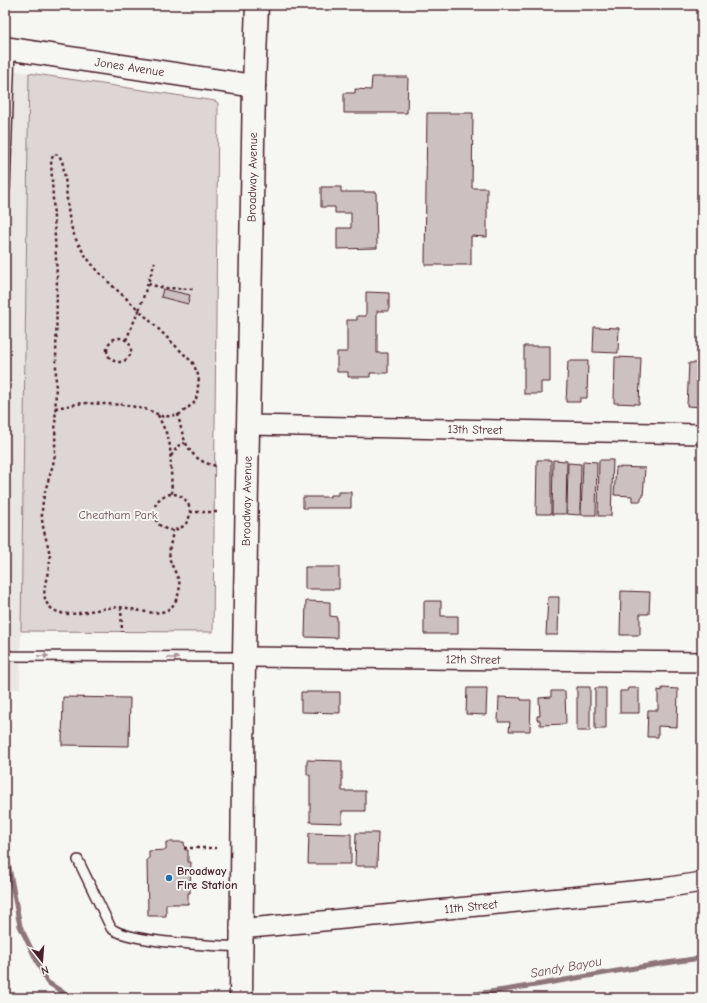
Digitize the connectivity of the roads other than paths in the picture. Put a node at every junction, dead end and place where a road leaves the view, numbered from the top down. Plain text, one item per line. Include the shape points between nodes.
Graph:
1 (257, 5) edge
2 (8, 49) edge
3 (254, 86) junction
4 (5, 188) edge
5 (247, 425) junction
6 (702, 434) edge
7 (5, 653) edge
8 (244, 658) junction
9 (702, 662) edge
10 (78, 860) dead end
11 (702, 882) edge
12 (240, 945) junction
13 (241, 998) edge

1 - 3 main road, Broadway Avenue
2 - 3 main road, Jones Avenue
2 - 4 lane
3 - 5 main road, Broadway Avenue
5 - 6 street, 13th Street
5 - 8 main road, Broadway Avenue
7 -> 8 lane via 10,656
8 - 9 street, 12th Street
8 - 12 main road, Broadway Avenue
10 - 12 lane via 111,928 116,932 136,938
11 - 12 street, 11th Street
12 - 13 main road, Broadway Avenue

